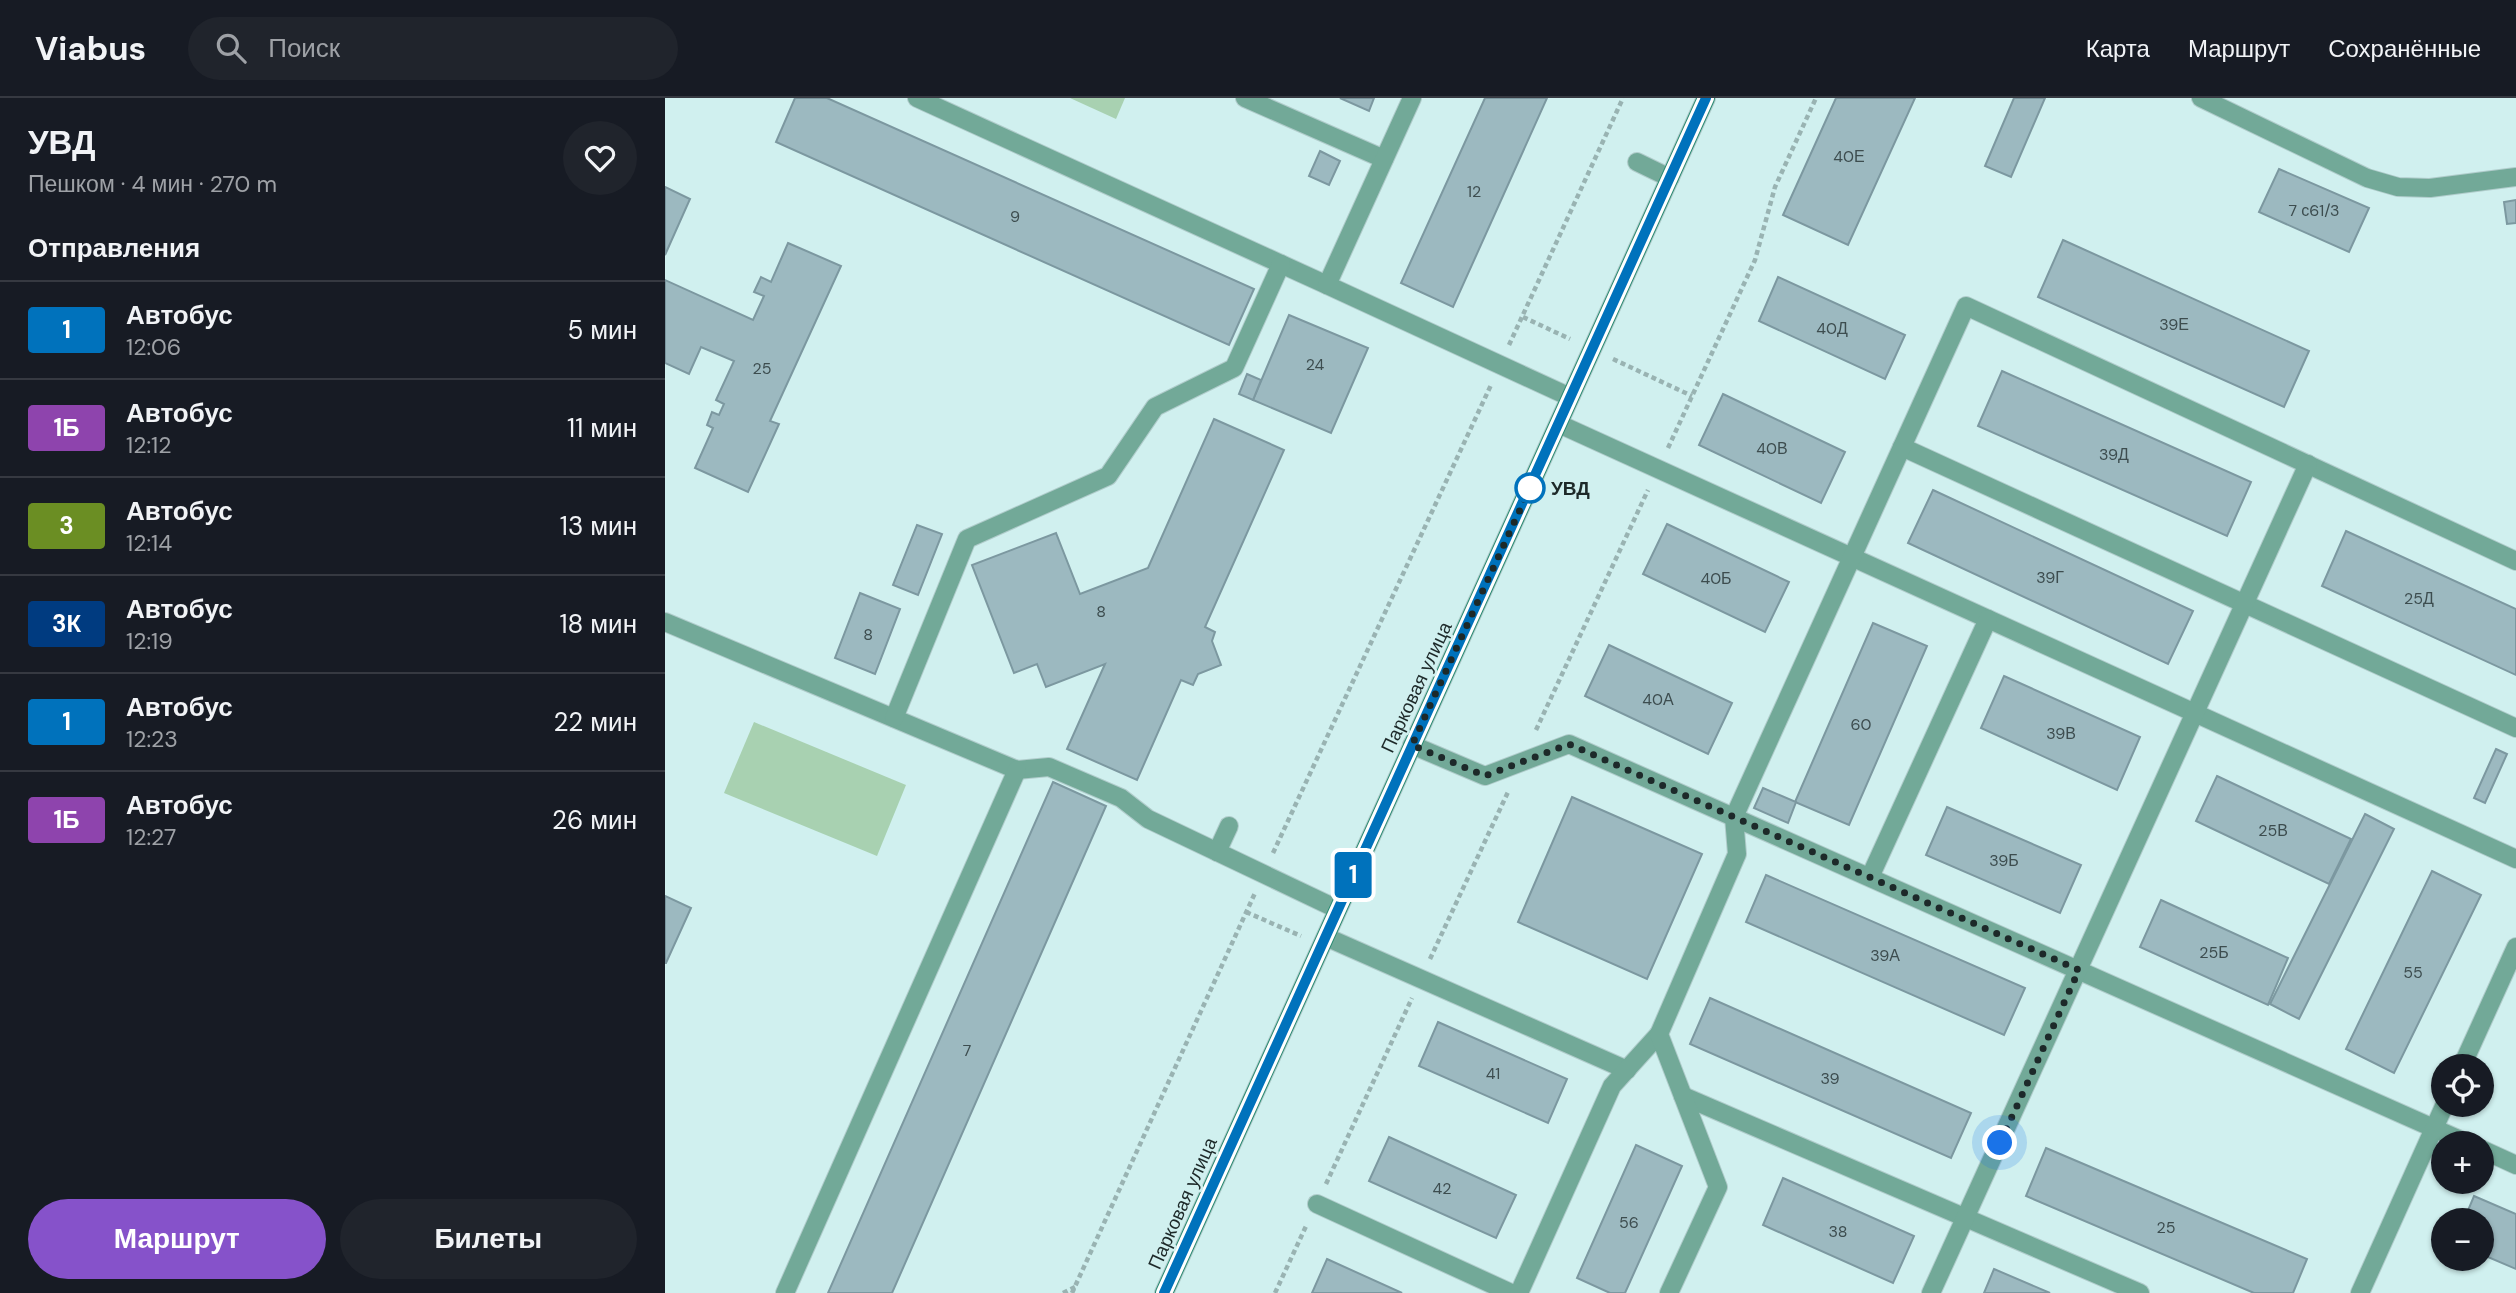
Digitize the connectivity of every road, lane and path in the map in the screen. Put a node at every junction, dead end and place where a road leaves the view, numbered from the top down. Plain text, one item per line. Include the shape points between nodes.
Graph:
1 (917, 98) edge
2 (1245, 98) edge
3 (1412, 98) edge
4 (1623, 98) edge
5 (1706, 98) edge
6 (1816, 98) edge
7 (2201, 98) edge
8 (1384, 159) junction
9 (1637, 162) dead end
10 (2516, 177) edge
11 (1670, 178) junction
12 (1281, 264) junction
13 (1327, 285) junction
14 (1500, 365) junction
15 (1570, 397) junction
16 (1559, 424) junction
17 (1902, 447) junction
18 (2308, 464) junction
19 (1658, 469) junction
20 (1852, 557) junction
21 (2516, 561) edge
22 (2245, 605) junction
23 (1988, 619) junction
24 (665, 622) edge
25 (2196, 713) junction
26 (894, 718) junction
27 (2516, 728) edge
28 (1412, 745) junction
29 (1522, 762) junction
30 (1017, 770) junction
31 (1734, 817) junction
32 (1229, 826) dead end
33 (1217, 852) junction
34 (2516, 859) edge
35 (1263, 874) junction
36 (1870, 877) junction
37 (1337, 909) junction
38 (1326, 937) junction
39 (2516, 947) edge
40 (2079, 970) junction
41 (1420, 979) junction
42 (1659, 1034) junction
43 (2467, 1054) edge
44 (1627, 1070) junction
45 (1683, 1096) junction
46 (2439, 1117) edge
47 (2434, 1128) junction
48 (2441, 1131) edge
49 (2494, 1155) edge
50 (2516, 1165) edge
51 (1317, 1204) junction
52 (1966, 1217) junction
53 (1075, 1287) junction
54 (785, 1293) edge
55 (1063, 1293) edge
56 (1072, 1293) edge
57 (1164, 1293) edge
58 (1275, 1293) edge
59 (1511, 1293) edge
60 (1519, 1293) edge
61 (1669, 1293) edge
62 (1931, 1293) edge
63 (2140, 1293) edge
64 (2360, 1293) edge

1 - 12 lane
2 - 8 lane
3 - 8 lane
4 - 14 path
5 - 11 main road, Парковая улица
6 - 19 path via 1775,187 1755,260
7 - 10 lane via 2367,178 2398,187 2430,188
8 - 13 lane
9 - 11 lane
11 - 15 main road, Парковая улица
12 - 13 lane
12 - 26 lane via 1234,368 1155,407 1108,476 967,539
13 - 14 lane via 1449,346
14 - 15 lane
14 - 35 path
15 - 16 main road, Парковая улица
16 - 19 lane
16 - 28 main road, Парковая улица
17 - 18 lane via 1966,306
17 - 20 lane
17 - 22 lane
18 - 21 lane
18 - 22 lane
19 - 20 lane
19 - 29 path
20 - 23 lane
20 - 31 lane
22 - 25 lane
22 - 27 lane
23 - 25 lane
23 - 36 lane
24 - 26 lane
25 - 34 lane
25 - 40 lane
26 - 30 lane
28 - 29 lane via 1485,776
28 - 37 main road, Парковая улица
29 - 31 lane via 1569,744
29 - 41 path
30 - 33 lane via 1049,767 1121,798 1147,819
30 - 54 lane
31 - 36 lane
31 - 42 lane via 1737,854
32 - 33 lane
33 - 35 lane
35 - 37 lane
35 - 53 path
36 - 40 lane
37 - 38 main road, Парковая улица
38 - 41 lane
38 - 57 main road, Парковая улица
39 - 43 lane
40 - 47 lane
40 - 52 lane
41 - 44 lane
41 - 51 path
42 - 44 lane
42 - 45 lane
44 - 60 lane via 1612,1086
45 - 52 lane
45 - 61 lane via 1718,1187
46 - 47 lane
47 - 48 lane
47 - 64 lane
49 - 50 lane
51 - 58 path
51 - 59 lane
52 - 62 lane
52 - 63 lane
53 - 55 path
53 - 56 path

